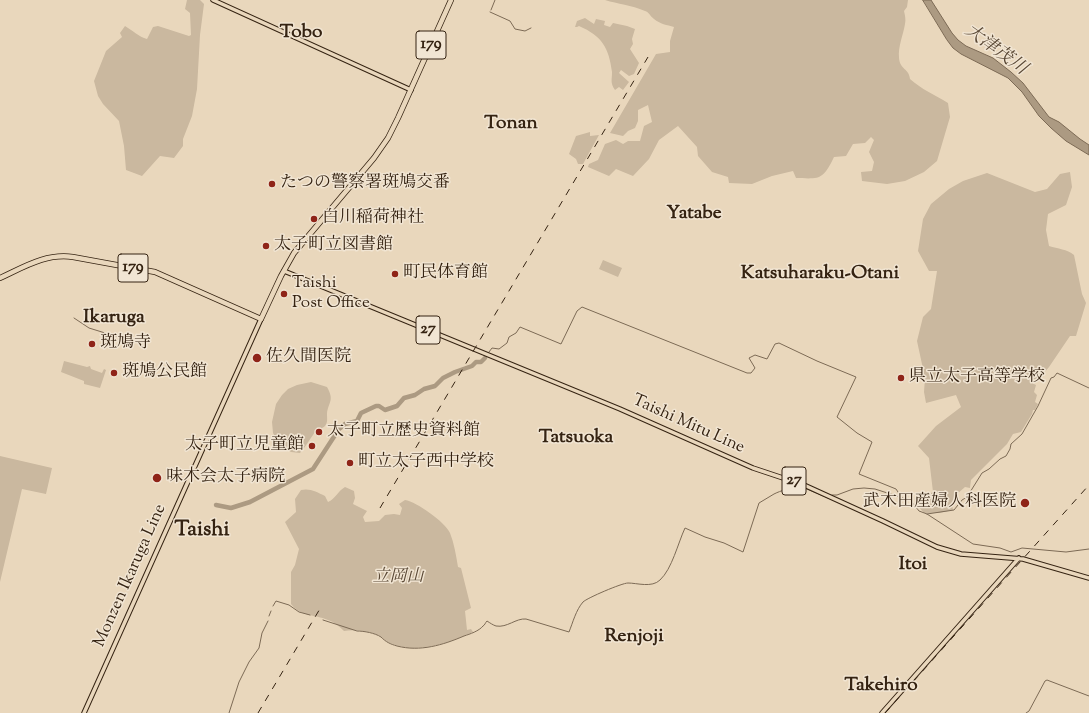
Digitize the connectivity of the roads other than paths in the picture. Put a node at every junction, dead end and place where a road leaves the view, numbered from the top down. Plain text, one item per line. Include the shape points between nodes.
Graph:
1 (212, 0) edge
2 (451, 0) edge
3 (411, 90) junction
4 (284, 271) junction
5 (0, 278) edge
6 (262, 319) junction
7 (1019, 558) junction
8 (1089, 578) edge
9 (84, 713) edge
10 (882, 713) edge

1 - 3 main road
2 - 3 highway, 179
3 - 4 highway, 179 via 380,150 297,249
4 - 6 highway, 179
4 - 7 main road, Taishi Mitu Line / 27 via 620,409 753,468 797,482 937,547 962,554
5 - 6 highway, 179 via 45,258 73,257 155,272
6 - 9 main road, Monzen Ikaruga Line
7 - 8 main road, Taishi Mitu Line / 27
7 - 10 main road

